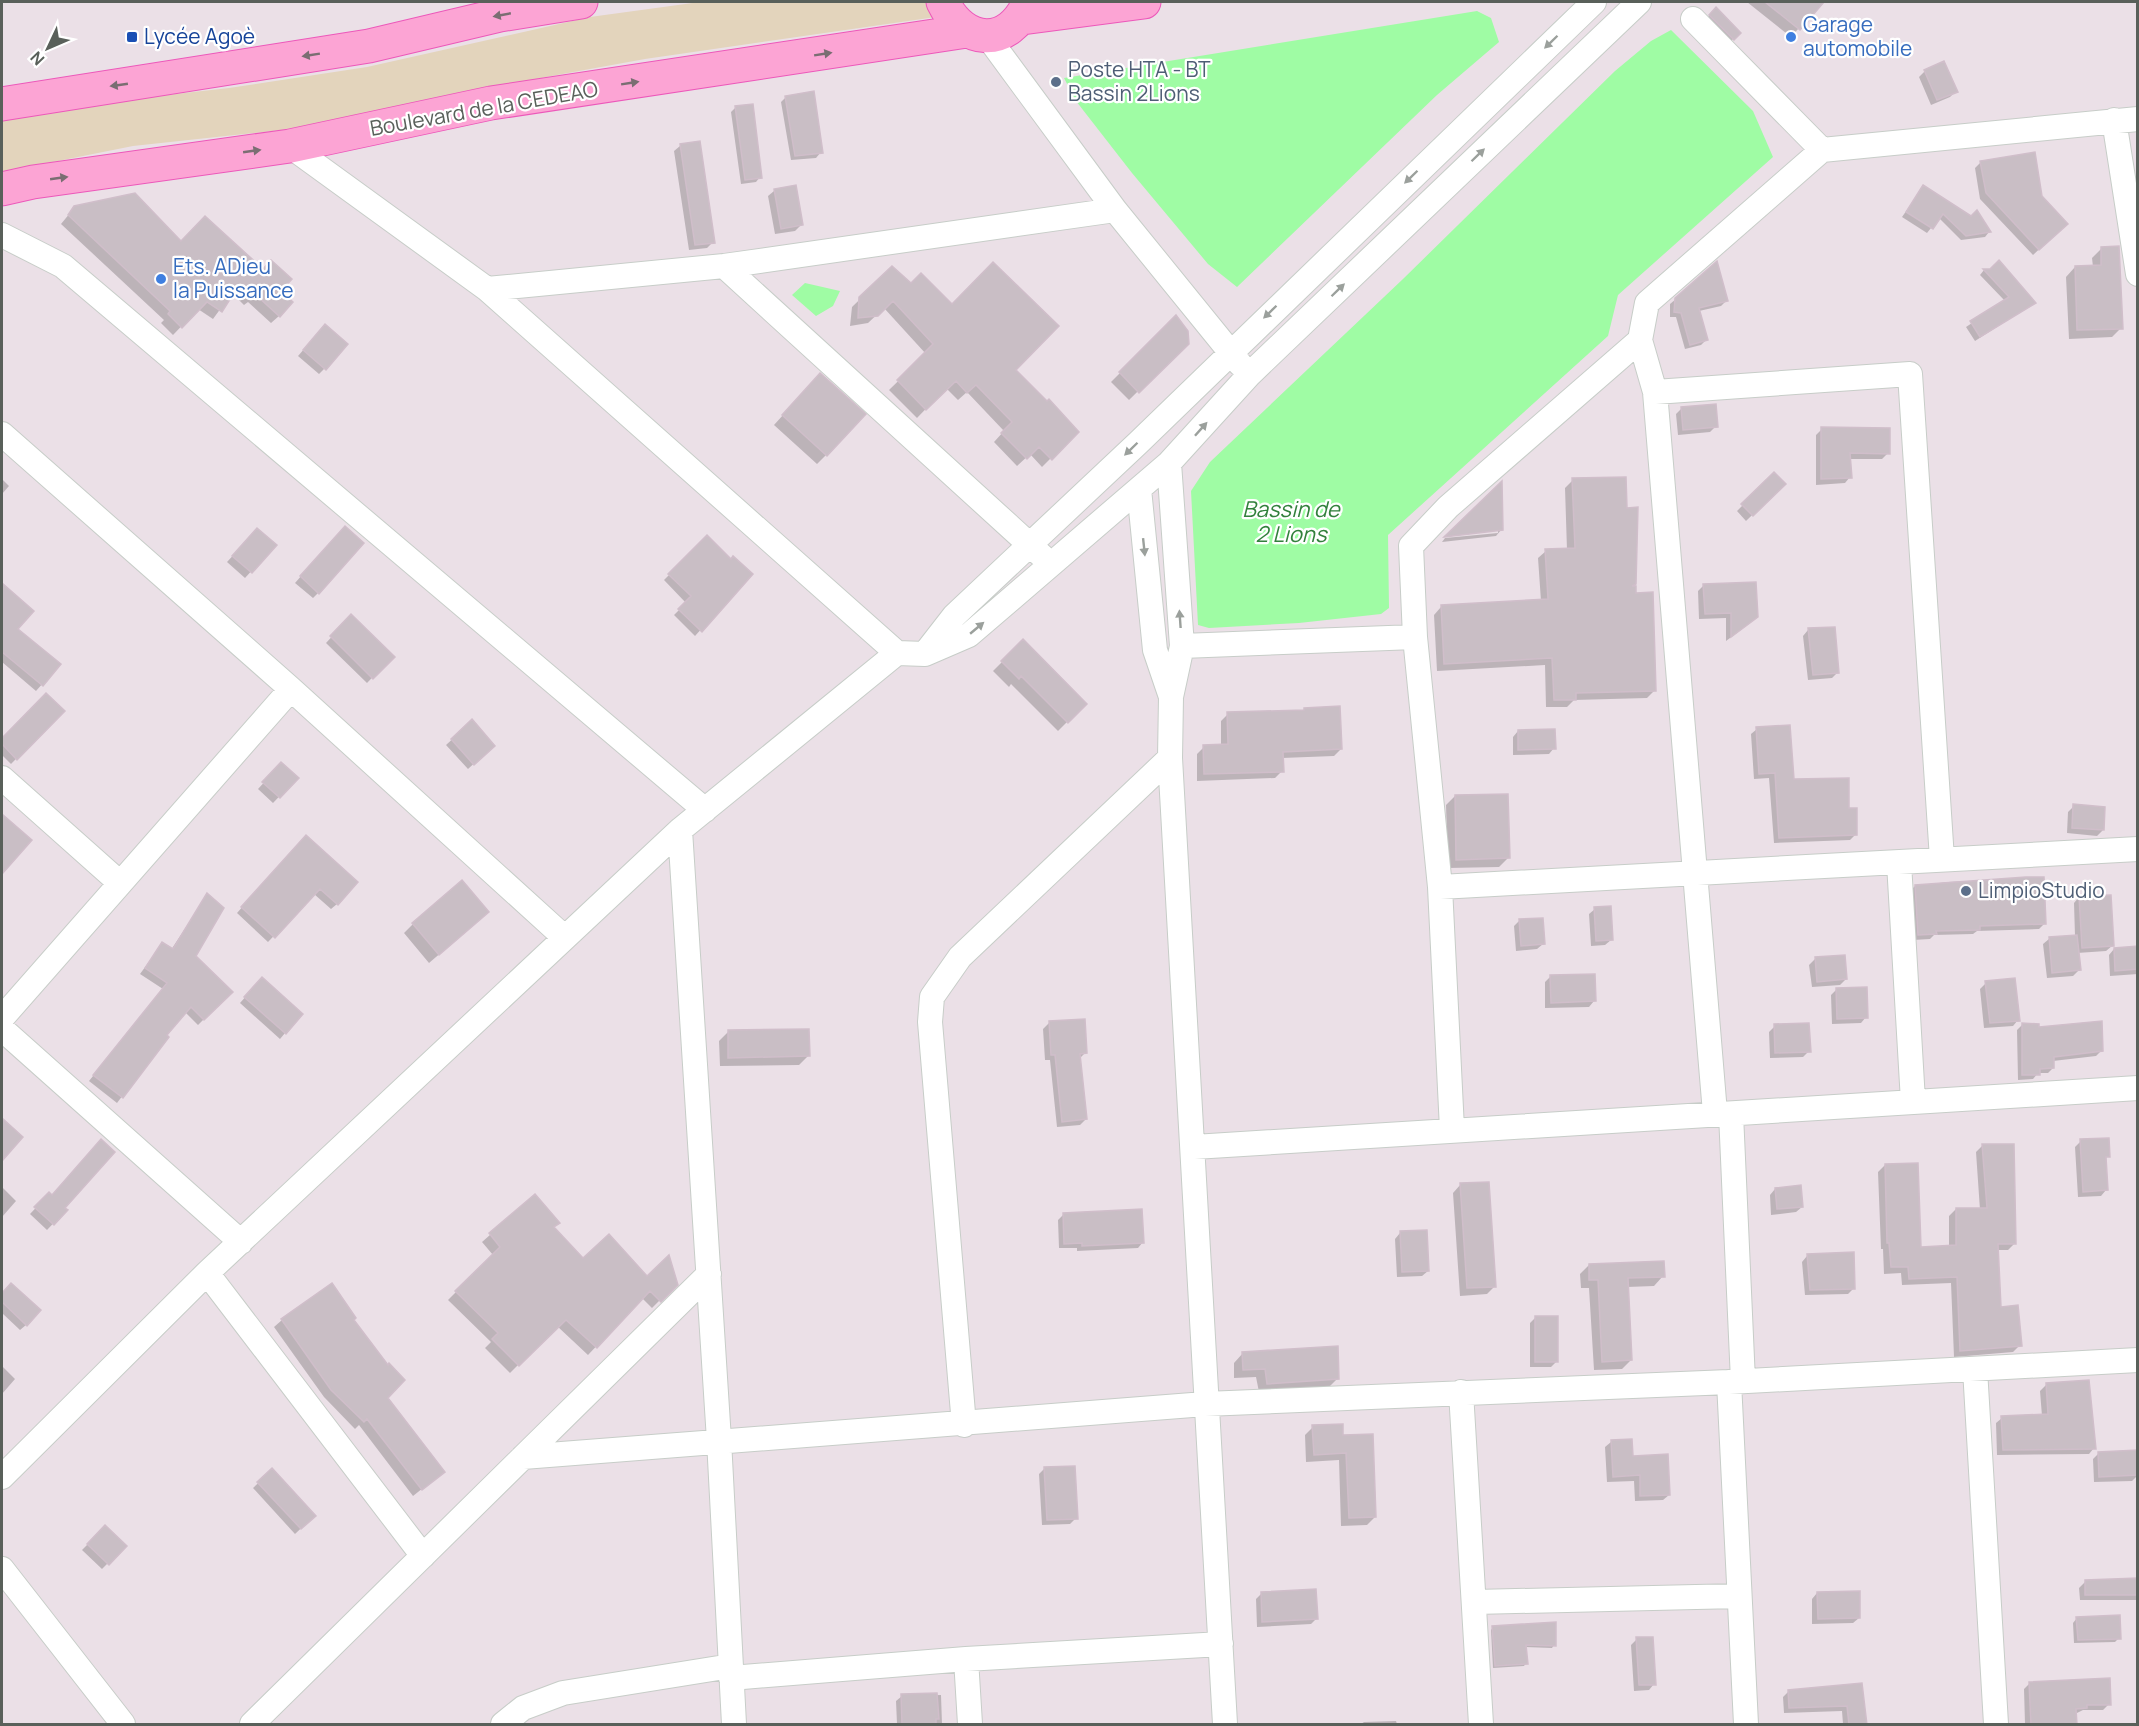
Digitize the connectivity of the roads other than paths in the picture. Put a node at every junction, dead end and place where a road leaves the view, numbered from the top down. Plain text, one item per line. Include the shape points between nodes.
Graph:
1 (580, 2) edge
2 (943, 2) edge
3 (1144, 2) edge
4 (1594, 2) edge
5 (1639, 2) edge
6 (1025, 10) edge
7 (1693, 19) dead end
8 (977, 34) junction
9 (2, 104) edge
10 (2126, 119) edge
11 (290, 146) junction
12 (1822, 150) junction
13 (2, 189) edge
14 (1115, 210) junction
15 (2, 236) edge
16 (724, 266) junction
17 (2138, 274) edge
18 (487, 289) junction
19 (1640, 340) junction
20 (1229, 352) junction
21 (1250, 374) junction
22 (1656, 392) junction
23 (2, 434) edge
24 (1169, 463) junction
25 (1139, 489) junction
26 (1030, 545) junction
27 (1050, 564) junction
28 (1415, 637) junction
29 (1182, 646) junction
30 (897, 653) junction
31 (925, 654) junction
32 (291, 689) junction
33 (1171, 697) junction
34 (1170, 758) junction
35 (2, 778) edge
36 (705, 810) junction
37 (680, 830) junction
38 (2138, 849) edge
39 (1942, 859) junction
40 (1899, 863) junction
41 (1694, 874) junction
42 (120, 883) junction
43 (1440, 887) junction
44 (564, 938) junction
45 (2, 1018) edge
46 (2, 1029) edge
47 (2138, 1088) edge
48 (1913, 1101) junction
49 (1723, 1113) junction
50 (1452, 1129) junction
51 (1194, 1147) junction
52 (241, 1242) junction
53 (207, 1274) junction
54 (709, 1274) junction
55 (2138, 1360) edge
56 (1975, 1369) junction
57 (1736, 1381) junction
58 (1461, 1392) junction
59 (1205, 1404) junction
60 (964, 1425) junction
61 (719, 1440) junction
62 (523, 1457) junction
63 (2, 1477) edge
64 (423, 1556) junction
65 (2, 1569) edge
66 (1739, 1596) junction
67 (1475, 1602) junction
68 (1221, 1644) junction
69 (966, 1659) junction
70 (731, 1672) junction
71 (123, 1725) edge
72 (252, 1725) edge
73 (503, 1725) edge
74 (734, 1725) edge
75 (970, 1725) edge
76 (1226, 1725) edge
77 (1480, 1725) edge
78 (1746, 1725) edge
79 (1996, 1725) edge

1 -> 9 main road via 500,15 369,46
2 - 8 main road via 951,18
3 - 6 main road
4 -> 20 street
21 -> 5 street
6 - 8 main road, Boulevard de la CEDEAO via 1007,31
7 - 12 street
11 -> 8 main road, Boulevard de la CEDEAO via 491,103
8 - 14 street
10 - 12 street
10 - 17 street
13 -> 11 main road, Boulevard de la CEDEAO
11 - 18 street
12 - 19 street via 1647,303
14 - 16 street
14 - 20 street
15 - 36 street via 63,266
16 - 18 street
16 - 26 street
18 - 30 street
19 - 22 street
19 - 28 street via 1448,507 1411,546
20 - 21 street
20 -> 26 street
24 -> 21 street
22 - 39 street via 1910,374
22 - 41 street
23 - 32 street
24 - 25 street
29 -> 24 street
25 - 27 street
25 -> 33 street via 1155,650
26 - 27 street
26 - 31 street via 954,616
31 -> 27 street via 969,634
28 - 29 street
28 - 43 street
29 - 33 street
30 - 31 street
30 - 36 street
32 - 42 street
32 - 44 street
33 - 34 street
34 - 51 street
34 - 60 street via 960,957 932,997 930,1022
35 - 42 street
36 - 37 street
37 - 44 street
37 - 54 street
38 - 39 street
39 - 40 street
40 - 41 street
40 - 48 street
41 - 43 street
41 - 49 street
42 - 45 street
43 - 50 street
44 - 52 street
46 - 52 street
47 - 48 street
48 - 49 street
49 - 50 street
49 - 57 street
50 - 51 street
51 - 59 street
52 - 53 street
53 - 63 street
53 - 64 street
54 - 61 street
54 - 62 street
55 - 56 street
56 - 57 street
56 - 79 street
57 - 58 street
57 - 66 street
58 - 59 street
58 - 67 street
59 - 60 street
59 - 68 street
60 - 61 street
61 - 62 street
61 - 70 street
62 - 64 street
64 - 72 street
65 - 71 street
66 - 67 street
66 - 78 street
67 - 77 street
68 - 69 street
68 - 76 street
69 - 70 street
69 - 75 street
70 - 73 street via 563,1693 523,1708
70 - 74 street

